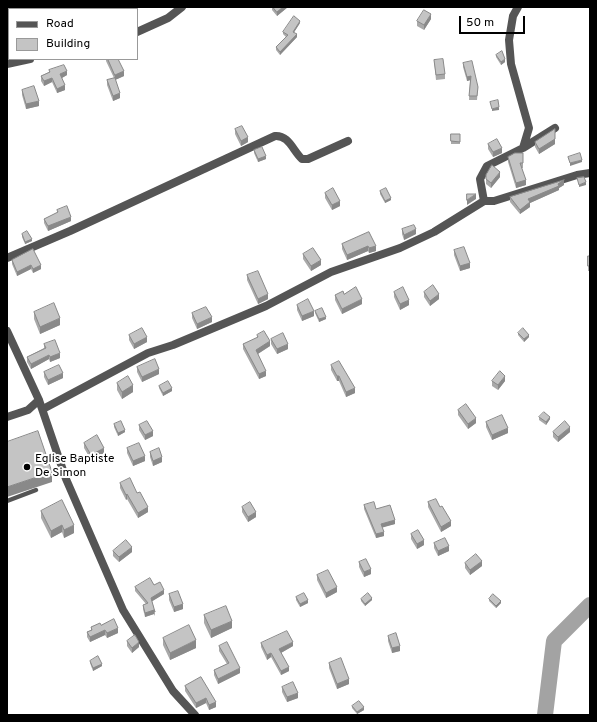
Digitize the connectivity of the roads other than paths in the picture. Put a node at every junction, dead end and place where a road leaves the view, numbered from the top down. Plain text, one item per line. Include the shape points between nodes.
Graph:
1 (182, 7) edge
2 (518, 7) edge
3 (138, 32) edge
4 (25, 60) edge
5 (7, 64) edge
6 (555, 128) edge
7 (348, 140) dead end
8 (522, 148) junction
9 (590, 173) edge
10 (484, 201) junction
11 (7, 258) edge
12 (7, 332) edge
13 (39, 400) junction
14 (43, 409) junction
15 (7, 417) edge
16 (36, 490) dead end
17 (7, 501) edge
18 (194, 715) edge

1 - 3 street via 168,18
2 - 8 street via 513,16 509,40 511,64 529,128
4 - 5 street
6 - 8 street
7 - 11 street via 308,159 302,159 287,139 275,136
8 - 10 street via 487,166 480,179
9 - 10 street via 578,174 494,201
10 - 14 street via 434,232 400,248 331,272 266,306 148,353
12 - 13 street
13 - 14 street
13 - 15 street via 28,410
14 - 18 street via 66,479 123,610 172,690
16 - 17 lane

